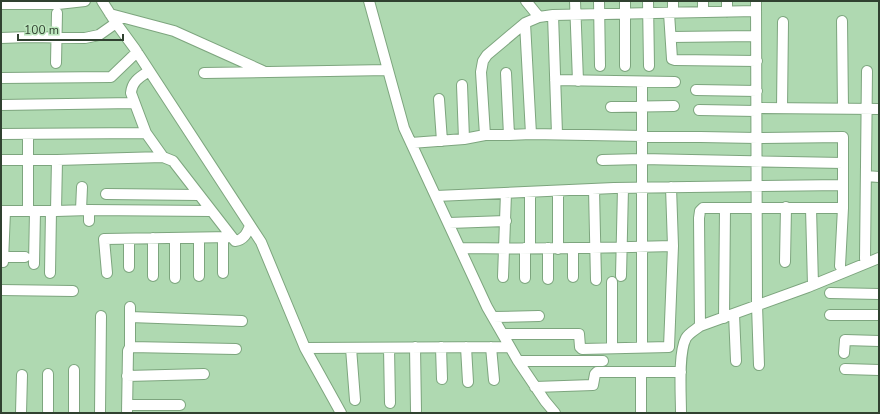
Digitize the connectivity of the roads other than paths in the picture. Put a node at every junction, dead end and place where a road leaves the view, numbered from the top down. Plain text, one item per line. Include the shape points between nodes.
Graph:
1 (85, 1) edge
2 (102, 1) edge
3 (369, 1) edge
4 (526, 1) edge
5 (575, 1) edge
6 (599, 1) edge
7 (625, 1) edge
8 (648, 1) edge
9 (673, 1) edge
10 (703, 1) edge
11 (727, 1) edge
12 (4, 3) edge
13 (756, 6) edge
14 (703, 12) junction
15 (727, 12) junction
16 (57, 13) dead end
17 (648, 13) junction
18 (671, 13) junction
19 (575, 14) junction
20 (599, 14) junction
21 (625, 14) junction
22 (553, 15) junction
23 (539, 17) junction
24 (113, 19) junction
25 (842, 21) dead end
26 (783, 22) dead end
27 (525, 23) junction
28 (756, 36) junction
29 (671, 37) junction
30 (1, 38) edge
31 (56, 38) junction
32 (137, 52) junction
33 (757, 61) junction
34 (56, 63) dead end
35 (600, 66) dead end
36 (625, 66) dead end
37 (649, 66) dead end
38 (388, 70) junction
39 (149, 71) junction
40 (867, 71) dead end
41 (267, 72) junction
42 (204, 73) dead end
43 (506, 73) dead end
44 (1, 78) edge
45 (555, 80) junction
46 (578, 81) junction
47 (642, 82) junction
48 (676, 82) dead end
49 (462, 85) dead end
50 (696, 90) dead end
51 (757, 91) junction
52 (439, 99) dead end
53 (134, 103) junction
54 (1, 105) edge
55 (642, 106) junction
56 (674, 106) dead end
57 (611, 107) dead end
58 (782, 108) junction
59 (843, 108) junction
60 (756, 109) junction
61 (867, 109) junction
62 (879, 109) edge
63 (699, 110) dead end
64 (1, 134) edge
65 (28, 134) junction
66 (146, 134) junction
67 (531, 134) junction
68 (557, 134) junction
69 (485, 135) junction
70 (509, 136) junction
71 (641, 136) junction
72 (757, 138) junction
73 (464, 139) junction
74 (442, 141) junction
75 (411, 143) junction
76 (163, 157) junction
77 (642, 159) junction
78 (1, 160) edge
79 (28, 160) junction
80 (57, 160) junction
81 (602, 160) dead end
82 (757, 161) junction
83 (843, 163) junction
84 (866, 176) junction
85 (879, 177) edge
86 (842, 185) junction
87 (757, 186) junction
88 (82, 187) dead end
89 (671, 187) junction
90 (623, 188) junction
91 (642, 188) junction
92 (594, 189) junction
93 (558, 191) junction
94 (530, 192) junction
95 (506, 193) junction
96 (106, 194) dead end
97 (198, 195) junction
98 (436, 196) junction
99 (725, 208) junction
100 (757, 208) junction
101 (786, 208) junction
102 (811, 208) junction
103 (843, 208) junction
104 (85, 210) junction
105 (3, 211) edge
106 (32, 211) junction
107 (54, 211) junction
108 (211, 211) junction
109 (89, 221) dead end
110 (506, 221) junction
111 (449, 223) junction
112 (250, 226) junction
113 (228, 237) junction
114 (153, 238) junction
115 (175, 238) junction
116 (199, 238) junction
117 (129, 239) junction
118 (673, 246) junction
119 (595, 247) junction
120 (622, 247) junction
121 (643, 247) junction
122 (460, 248) junction
123 (504, 248) junction
124 (527, 248) junction
125 (553, 248) junction
126 (573, 248) junction
127 (25, 257) dead end
128 (879, 258) edge
129 (865, 259) dead end
130 (785, 262) dead end
131 (34, 264) dead end
132 (840, 266) dead end
133 (128, 267) dead end
134 (50, 273) dead end
135 (107, 273) dead end
136 (223, 273) dead end
137 (153, 276) dead end
138 (199, 276) dead end
139 (504, 277) dead end
140 (175, 278) dead end
141 (525, 278) dead end
142 (573, 278) dead end
143 (548, 279) dead end
144 (596, 280) dead end
145 (813, 285) junction
146 (1, 290) edge
147 (73, 291) dead end
148 (830, 293) dead end
149 (879, 294) edge
150 (757, 305) junction
151 (734, 314) junction
152 (830, 315) dead end
153 (879, 315) edge
154 (102, 316) dead end
155 (539, 316) dead end
156 (493, 317) junction
157 (724, 318) junction
158 (242, 320) dead end
159 (700, 326) junction
160 (503, 334) junction
161 (879, 340) edge
162 (130, 347) junction
163 (415, 347) junction
164 (441, 347) junction
165 (466, 347) junction
166 (491, 347) junction
167 (509, 347) junction
168 (669, 347) junction
169 (305, 348) junction
170 (351, 348) junction
171 (389, 348) junction
172 (612, 348) junction
173 (642, 348) junction
174 (683, 348) junction
175 (236, 349) dead end
176 (844, 353) dead end
177 (518, 361) junction
178 (603, 361) dead end
179 (736, 361) dead end
180 (759, 365) dead end
181 (845, 369) dead end
182 (74, 370) dead end
183 (879, 370) edge
184 (681, 372) junction
185 (641, 373) junction
186 (48, 374) dead end
187 (204, 374) dead end
188 (22, 375) dead end
189 (127, 376) junction
190 (442, 379) dead end
191 (494, 380) dead end
192 (468, 382) dead end
193 (535, 387) junction
194 (355, 400) dead end
195 (390, 403) dead end
196 (180, 405) dead end
197 (127, 409) edge
198 (416, 411) dead end
199 (21, 413) edge
200 (48, 413) edge
201 (74, 413) edge
202 (100, 413) edge
203 (341, 413) edge
204 (555, 413) edge
205 (641, 413) edge
206 (681, 413) edge

1 - 12 street via 58,4
2 - 24 street
3 - 38 street
4 - 23 street
5 - 19 street
6 - 20 street
7 - 21 street
8 - 17 street
9 - 18 street
10 - 14 street
11 - 15 street
13 - 15 street
13 - 28 street
14 - 15 street
14 - 18 street
16 - 31 street
17 - 18 street
17 - 21 street
17 - 37 street
18 - 29 street
19 - 20 street
19 - 22 street
19 - 46 street
20 - 21 street
20 - 35 street
21 - 36 street
22 - 23 street
22 - 45 street
23 - 27 street
24 - 31 street via 99,35 85,38
24 - 32 street
24 - 41 street via 174,31
25 - 59 street
26 - 58 street
27 - 67 street
27 - 69 street via 487,55 483,62 481,72
28 - 29 street
28 - 33 street
29 - 33 street via 674,60
30 - 31 street
31 - 34 street
32 - 39 street
32 - 44 street via 111,77
33 - 51 street
38 - 41 street
38 - 75 street via 404,128
39 - 53 street via 138,78 132,86
39 - 112 street
40 - 61 street
41 - 42 street
43 - 70 street
45 - 46 street
45 - 68 street
46 - 47 street
47 - 48 street
47 - 55 street
49 - 73 street
50 - 51 street
51 - 60 street
52 - 74 street
53 - 54 street
53 - 66 street
55 - 56 street
55 - 57 street
55 - 71 street
58 - 59 street
58 - 60 street
59 - 61 street
60 - 63 street
60 - 72 street
61 - 62 street
61 - 84 street
64 - 65 street
65 - 66 street
65 - 79 street
66 - 76 street
67 - 68 street
67 - 70 street
68 - 71 street
69 - 70 street
69 - 73 street
71 - 72 street
71 - 77 street
72 - 82 street
72 - 83 street via 843,137
73 - 74 street
74 - 75 street
75 - 98 street
76 - 80 street
76 - 97 street via 173,161
77 - 81 street
77 - 82 street
77 - 91 street
78 - 79 street
79 - 80 street
79 - 106 street
80 - 107 street
82 - 83 street
82 - 87 street
83 - 86 street
84 - 85 street
84 - 129 street
86 - 87 street
86 - 103 street
87 - 89 street
87 - 100 street
88 - 104 street
89 - 91 street
89 - 118 street
90 - 91 street
90 - 92 street
90 - 120 street
91 - 121 street
92 - 93 street
92 - 119 street
93 - 94 street
93 - 125 street
94 - 95 street
94 - 124 street
95 - 98 street
95 - 110 street
96 - 97 street
97 - 108 street
98 - 111 street
99 - 100 street
99 - 157 street
99 - 159 street via 703,208 698,218
100 - 101 street
100 - 150 street
101 - 102 street
101 - 130 street
102 - 103 street
102 - 145 street
103 - 132 street
104 - 107 street
104 - 108 street
104 - 109 street
105 - 106 street
105 - 127 street via 3,259
106 - 107 street
106 - 131 street
107 - 134 street
108 - 113 street
110 - 111 street
110 - 123 street
111 - 122 street
112 - 113 street via 246,236 239,240 235,241
112 - 169 street via 261,242
113 - 116 street
113 - 136 street
114 - 115 street
114 - 117 street
114 - 137 street
115 - 116 street
115 - 140 street
116 - 138 street
117 - 133 street
117 - 135 street via 104,239
118 - 121 street
118 - 168 street
119 - 120 street
119 - 126 street
119 - 144 street
120 - 121 street
120 - 172 street
121 - 173 street
122 - 123 street
122 - 156 street
123 - 124 street
123 - 139 street
124 - 125 street
124 - 141 street
125 - 126 street
125 - 143 street
126 - 142 street
128 - 145 street
145 - 150 street
146 - 147 street
148 - 149 street
150 - 151 street
150 - 180 street
151 - 157 street
151 - 179 street
152 - 153 street
154 - 202 street
155 - 156 street
156 - 160 street
157 - 159 street
158 - 162 street via 130,312
159 - 174 street via 686,338
160 - 167 street
160 - 172 street via 579,334 582,349
161 - 176 street via 845,340
162 - 175 street
162 - 189 street
163 - 164 street
163 - 171 street
163 - 198 street
164 - 165 street
164 - 190 street
165 - 166 street
165 - 192 street
166 - 167 street
166 - 191 street
167 - 177 street
168 - 173 street
168 - 174 street
169 - 170 street
169 - 203 street
170 - 171 street
170 - 194 street
171 - 195 street
172 - 173 street
174 - 184 street
177 - 178 street
177 - 193 street
181 - 183 street
182 - 201 street
184 - 185 street
184 - 206 street
185 - 193 street via 597,372 592,385
185 - 205 street
186 - 200 street
187 - 189 street
188 - 199 street
189 - 197 street
193 - 204 street
196 - 197 street

